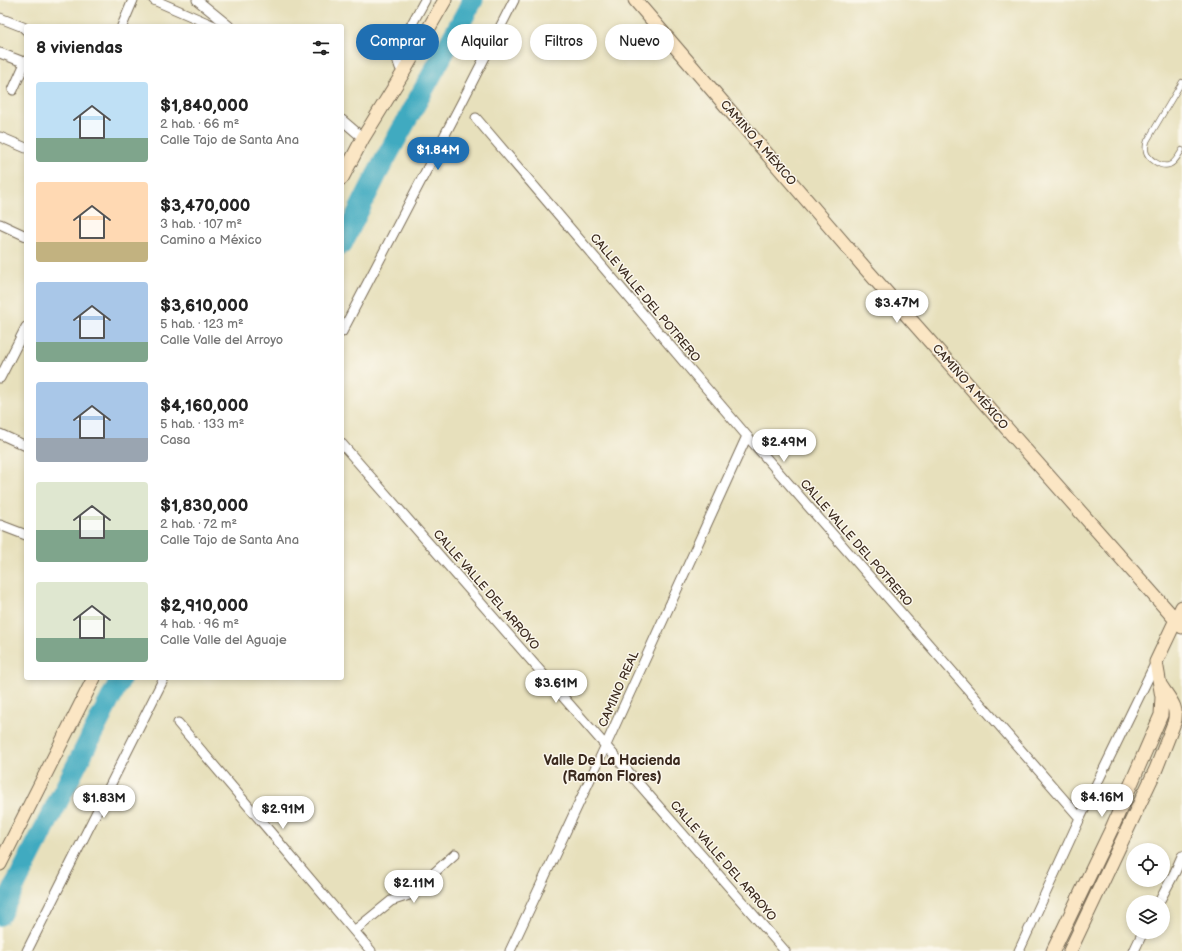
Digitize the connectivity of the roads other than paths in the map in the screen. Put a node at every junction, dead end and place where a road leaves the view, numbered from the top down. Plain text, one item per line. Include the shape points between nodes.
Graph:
1 (133, 0) edge
2 (154, 0) edge
3 (197, 0) edge
4 (425, 0) edge
5 (430, 0) edge
6 (514, 0) edge
7 (635, 0) edge
8 (443, 4) edge
9 (0, 18) edge
10 (123, 24) edge
11 (209, 24) edge
12 (227, 24) edge
13 (24, 29) edge
14 (0, 53) edge
15 (24, 61) edge
16 (24, 67) edge
17 (403, 73) junction
18 (1182, 82) edge
19 (14, 90) dead end
20 (476, 118) dead end
21 (344, 122) edge
22 (0, 137) edge
23 (363, 138) junction
24 (24, 147) edge
25 (1182, 150) edge
26 (344, 174) edge
27 (0, 224) edge
28 (24, 235) edge
29 (344, 328) edge
30 (24, 331) edge
31 (0, 378) edge
32 (0, 434) edge
33 (746, 436) junction
34 (24, 445) edge
35 (344, 446) edge
36 (0, 525) edge
37 (24, 534) edge
38 (1182, 608) edge
39 (1179, 624) edge
40 (1156, 662) junction
41 (93, 680) edge
42 (163, 680) edge
43 (1160, 685) junction
44 (178, 723) dead end
45 (606, 746) junction
46 (1080, 818) junction
47 (455, 854) dead end
48 (1182, 856) edge
49 (0, 864) edge
50 (1163, 895) edge
51 (354, 931) junction
52 (1140, 939) edge
53 (26, 951) edge
54 (371, 951) edge
55 (510, 951) edge
56 (785, 951) edge
57 (1019, 951) edge
58 (1053, 951) edge
59 (1070, 951) edge
60 (1134, 951) edge

1 - 10 street
2 - 11 street
3 - 12 street
4 - 17 street via 397,51 398,65
5 - 8 street
6 - 29 street
7 - 39 street, CAMINO A MÉXICO via 865,268
8 - 17 street
9 - 13 street
14 - 15 street
16 - 19 street
17 - 23 street
18 - 25 lane via 1147,141 1145,150 1152,159 1168,166
20 - 33 street, CALLE VALLE DEL POTRERO
21 - 23 street
22 - 24 street
23 - 26 street
27 - 28 street
30 - 31 street
32 - 34 street
33 - 45 street, CAMINO REAL
33 - 46 street, CALLE VALLE DEL POTRERO
35 - 45 street, CALLE VALLE DEL ARROYO
36 - 37 street
38 - 39 street
39 - 40 street
40 - 43 street
40 - 46 street
41 - 49 street
42 - 53 street
43 - 58 street via 1161,715 1112,828
43 - 59 street via 1176,709 1174,723 1156,769
44 - 51 street
45 - 55 street, CAMINO REAL
45 - 56 street, CALLE VALLE DEL ARROYO
46 - 57 street
47 - 51 street via 413,892 396,898
48 - 50 street
51 - 54 street
52 - 60 street

